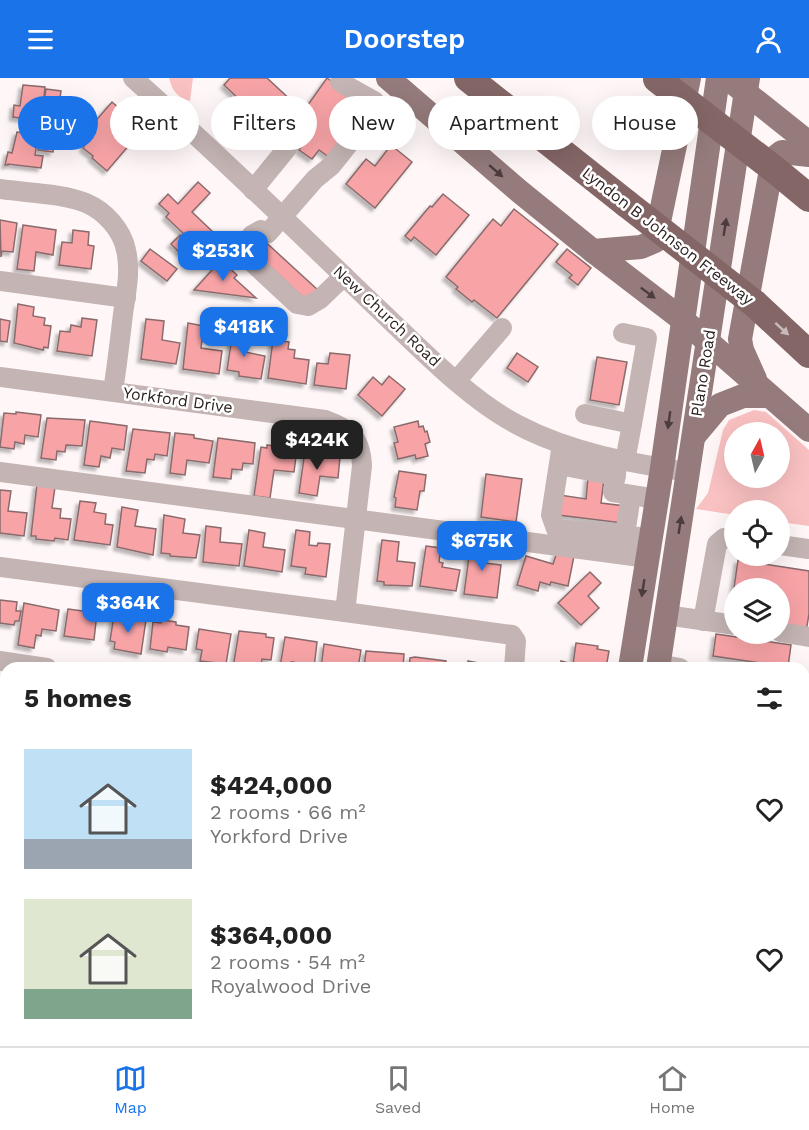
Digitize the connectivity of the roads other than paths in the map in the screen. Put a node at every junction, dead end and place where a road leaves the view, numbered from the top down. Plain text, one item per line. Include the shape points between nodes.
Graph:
1 (388, 78) edge
2 (468, 78) edge
3 (656, 78) edge
4 (689, 78) edge
5 (718, 78) edge
6 (136, 79) edge
7 (340, 82) dead end
8 (740, 83) edge
9 (809, 143) edge
10 (286, 150) edge
11 (809, 155) edge
12 (0, 189) edge
13 (253, 190) junction
14 (809, 198) edge
15 (283, 218) junction
16 (593, 251) junction
17 (344, 276) junction
18 (0, 281) edge
19 (126, 298) junction
20 (683, 320) junction
21 (502, 328) dead end
22 (623, 333) dead end
23 (708, 342) junction
24 (809, 354) edge
25 (0, 376) edge
26 (457, 380) junction
27 (113, 391) junction
28 (764, 392) junction
29 (585, 414) dead end
30 (632, 424) junction
31 (809, 430) edge
32 (694, 436) junction
33 (562, 444) junction
34 (559, 465) junction
35 (620, 465) junction
36 (662, 468) junction
37 (0, 472) edge
38 (688, 472) junction
39 (631, 495) junction
40 (657, 499) junction
41 (356, 519) junction
42 (625, 535) junction
43 (724, 538) edge
44 (790, 546) edge
45 (649, 548) junction
46 (809, 549) edge
47 (0, 567) edge
48 (345, 612) junction
49 (666, 615) junction
50 (703, 621) junction
51 (724, 624) edge
52 (790, 634) edge
53 (809, 637) edge
54 (635, 640) junction
55 (514, 662) edge
56 (631, 662) edge
57 (654, 662) edge
58 (660, 662) edge

1 -> 16 main road
2 -> 24 highway, Lyndon B Johnson Freeway, bridge via 755,304
3 - 14 highway, bridge
4 - 16 main road via 655,241 640,247
5 - 20 main road, Plano Road
6 - 13 street, New Church Road
7 - 15 street via 374,101 374,112
8 - 9 main road
23 -> 8 main road, Plano Road
10 - 13 street
11 - 28 main road via 782,152 773,159 740,339
12 - 19 street via 71,199 103,213 113,223 126,250
13 - 15 street, New Church Road
15 - 17 street, New Church Road
15 - 17 street via 268,233 261,230 252,235 239,250 297,304 308,306 320,299
16 -> 20 main road
17 - 26 street, New Church Road
18 - 19 street
19 - 27 street
20 - 23 main road
20 -> 36 main road, Plano Road
21 - 26 street
22 - 30 street via 647,338
23 - 28 main road
23 - 32 main road, Plano Road
25 - 27 street, Yorkford Drive
26 - 33 street, New Church Road via 517,425
27 - 41 street, Yorkford Drive via 325,420 344,427 362,453
28 - 31 main road
28 - 32 main road via 720,405
29 - 30 street
30 - 35 street
32 - 38 main road, Plano Road
33 - 34 street
33 - 35 street, New Church Road
34 - 35 street
34 - 42 street via 551,515 556,529
35 - 36 street, New Church Road
35 - 39 street via 613,492
36 - 38 street, New Church Road
36 - 40 main road, Plano Road
37 - 41 street
49 -> 38 main road, Plano Road
39 - 40 street
39 - 42 street
40 - 45 main road, Plano Road
41 - 45 street
41 - 48 street, Yorkford Drive
42 - 45 street
43 - 50 street via 717,544
44 - 46 street
45 -> 54 main road, Plano Road
47 - 48 street
48 - 55 street via 512,635 516,641
49 - 50 street
49 - 58 main road, Plano Road
50 - 51 street
52 - 53 street
54 - 56 main road, Plano Road
54 - 57 main road

